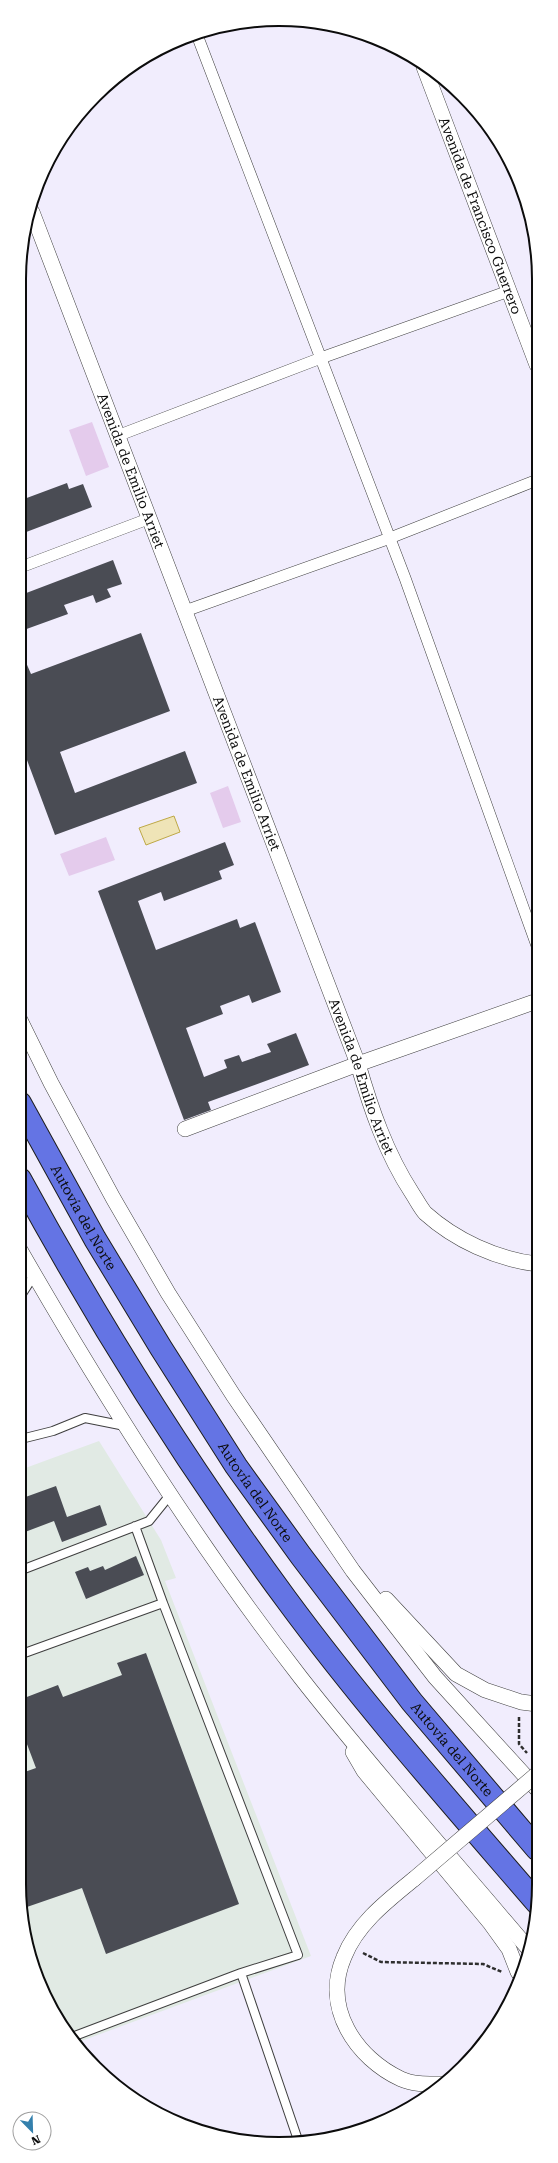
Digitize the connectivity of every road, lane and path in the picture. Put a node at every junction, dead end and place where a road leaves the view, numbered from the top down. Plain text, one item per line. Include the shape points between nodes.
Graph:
1 (198, 39) edge
2 (426, 73) edge
3 (34, 218) edge
4 (509, 291) junction
5 (532, 352) edge
6 (321, 358) junction
7 (117, 436) junction
8 (532, 482) edge
9 (148, 519) junction
10 (390, 538) junction
11 (26, 565) edge
12 (185, 611) junction
13 (532, 932) edge
14 (532, 1003) edge
15 (26, 1032) edge
16 (358, 1064) junction
17 (26, 1115) edge
18 (184, 1129) dead end
19 (26, 1190) edge
20 (26, 1261) edge
21 (532, 1263) edge
22 (34, 1275) junction
23 (26, 1288) edge
24 (126, 1427) junction
25 (26, 1438) edge
26 (170, 1495) junction
27 (301, 1495) junction
28 (135, 1526) junction
29 (26, 1568) edge
30 (163, 1603) junction
31 (26, 1652) edge
32 (521, 1702) junction
33 (532, 1703) edge
34 (338, 1723) junction
35 (529, 1756) dead end
36 (532, 1778) edge
37 (532, 1784) edge
38 (532, 1843) edge
39 (531, 1896) edge
40 (524, 1944) edge
41 (350, 1946) junction
42 (517, 1970) edge
43 (503, 1972) dead end
44 (241, 1973) junction
45 (76, 2035) edge
46 (434, 2084) edge
47 (297, 2136) edge

1 - 6 street
2 - 4 street, Avenida de Francisco Guerrero
3 - 7 street, Avenida de Emilio Arriet
4 - 5 street, Avenida de Francisco Guerrero
4 - 6 street
6 - 7 street
6 - 10 street
7 - 9 street, Avenida de Emilio Arriet
8 - 10 street
9 - 11 street
9 - 12 street, Avenida de Emilio Arriet
10 - 12 street
10 - 13 street
12 - 16 street, Avenida de Emilio Arriet
14 - 16 street
15 - 27 street via 113,1198 168,1293
16 - 18 street
16 - 21 street, Avenida de Emilio Arriet via 373,1116 402,1178 424,1212 458,1238 497,1255
17 - 38 highway, Autovía del Norte via 95,1239 236,1466 412,1702
19 - 39 highway via 112,1340 172,1434 286,1599 412,1759
20 - 22 street
22 - 23 lane
22 - 24 street
24 - 25 lane via 85,1418 53,1431
24 - 26 street
26 - 28 lane via 149,1521
26 - 34 street via 262,1626
27 - 32 street via 374,1586 456,1674 485,1690
27 - 37 street via 353,1571 435,1677
28 - 29 lane
28 - 30 lane
30 - 31 lane
30 - 44 lane via 298,1956
32 - 33 street
32 - 35 path via 519,1744
34 - 40 street
34 - 42 street via 364,1771 491,1924 509,1949
36 - 41 street, bridge via 378,1909
41 - 43 path via 381,1962 483,1964
41 - 46 street via 342,1964 338,1999 343,2021 351,2038 367,2057 402,2079
44 - 45 lane
44 - 47 lane

